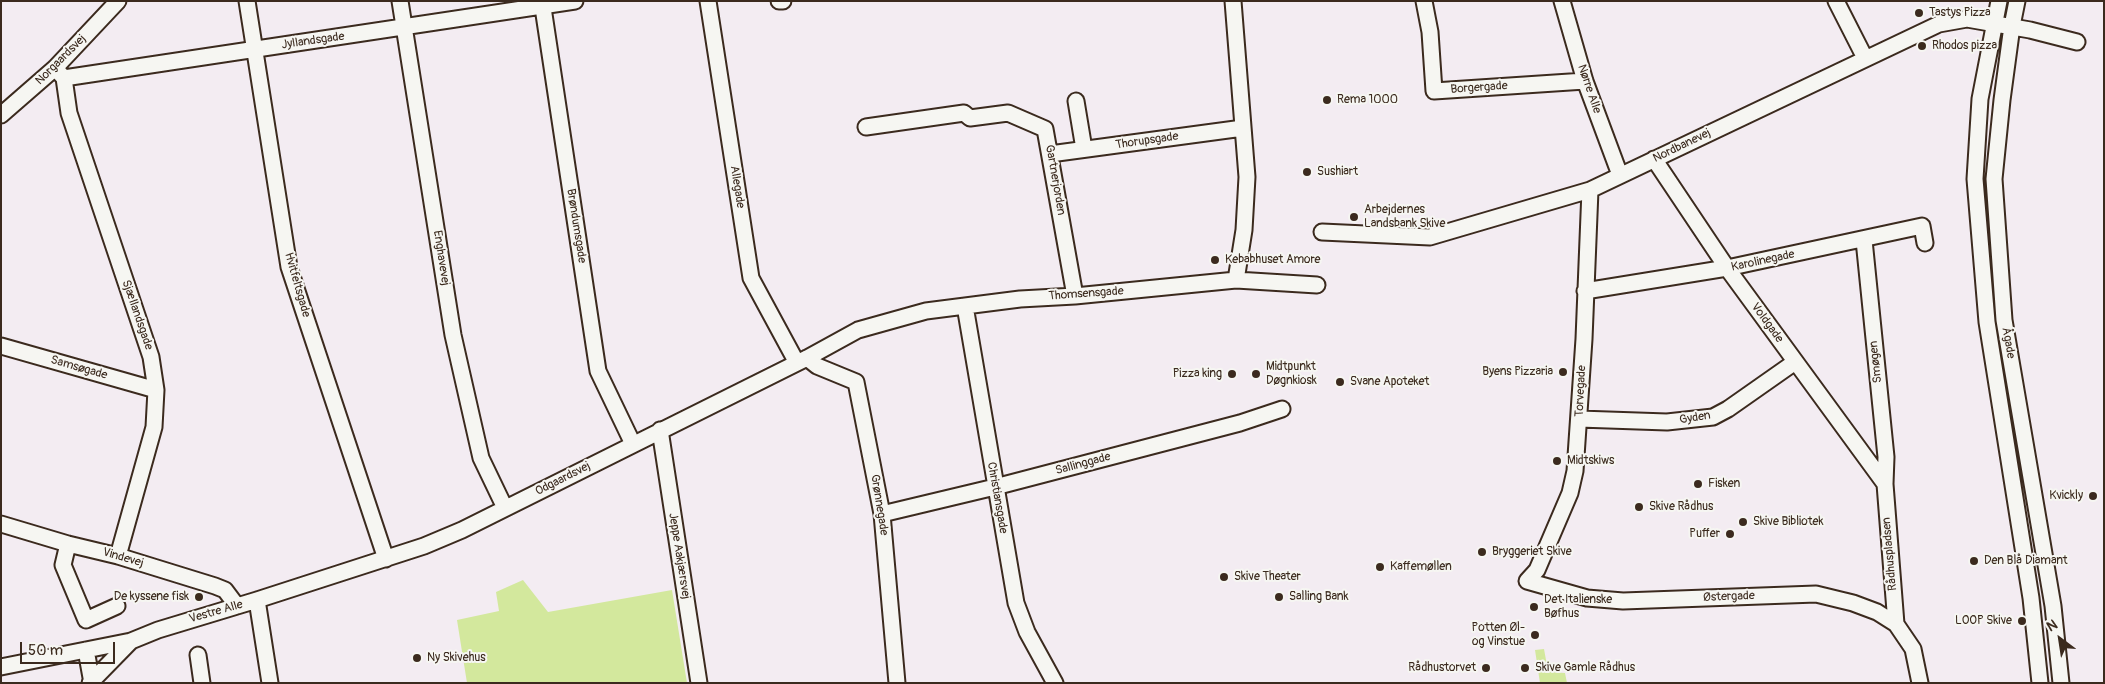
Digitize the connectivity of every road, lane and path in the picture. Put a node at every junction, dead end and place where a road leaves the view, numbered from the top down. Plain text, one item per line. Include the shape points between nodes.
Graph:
1 (118, 1) edge
2 (247, 1) edge
3 (400, 1) edge
4 (575, 1) edge
5 (708, 1) edge
6 (779, 1) edge
7 (783, 1) edge
8 (1233, 1) edge
9 (1424, 1) edge
10 (1562, 1) edge
11 (1836, 1) edge
12 (1999, 1) edge
13 (2017, 1) edge
14 (542, 3) edge
15 (1995, 23) junction
16 (2012, 26) junction
17 (404, 28) junction
18 (2077, 42) dead end
19 (254, 50) junction
20 (1865, 58) junction
21 (59, 73) junction
22 (1585, 81) junction
23 (1076, 101) dead end
24 (1, 115) edge
25 (866, 128) dead end
26 (1243, 128) junction
27 (1084, 149) junction
28 (1050, 154) junction
29 (1654, 160) junction
30 (1620, 175) junction
31 (1590, 190) junction
32 (1322, 232) dead end
33 (1864, 240) junction
34 (1925, 243) dead end
35 (1727, 268) junction
36 (1236, 280) junction
37 (1317, 285) dead end
38 (1585, 291) junction
39 (1075, 296) junction
40 (965, 306) junction
41 (858, 330) joint
42 (1, 346) edge
43 (802, 360) junction
44 (1795, 362) junction
45 (156, 390) junction
46 (1282, 410) dead end
47 (1579, 419) junction
48 (660, 430) junction
49 (633, 444) junction
50 (1885, 484) junction
51 (995, 487) junction
52 (505, 508) junction
53 (882, 514) junction
54 (1, 524) edge
55 (68, 544) junction
56 (118, 556) junction
57 (386, 559) junction
58 (1527, 581) joint
59 (257, 600) junction
60 (117, 606) dead end
61 (237, 606) junction
62 (1896, 624) junction
63 (131, 641) junction
64 (86, 650) junction
65 (198, 655) dead end
66 (1, 667) edge
67 (91, 682) edge
68 (202, 683) edge
69 (270, 683) edge
70 (699, 683) edge
71 (897, 683) edge
72 (1056, 683) edge
73 (1920, 683) edge
74 (2040, 683) edge
75 (2061, 683) edge

1 - 21 street, Norgaardsvej
2 - 19 street, Hvitfeltsgade
3 - 17 street, Enghavevej
4 - 14 street, Jyllandsgade
5 - 43 street, Allegade via 751,278
6 - 7 street
8 - 26 street
9 - 22 street, Borgergade via 1430,32 1434,91
10 - 22 street, Nørre Alle
11 - 20 street
12 - 15 street, Ågade
13 - 16 street, Ågade
14 - 17 street, Jyllandsgade
14 - 49 street, Brøndumsgade via 598,371
15 - 16 street, Nordbanevej
15 - 20 street, Nordbanevej via 1967,19 1939,24
15 - 74 street, Ågade via 1980,99 1975,180 1987,322 2031,598
16 - 18 street, Nordbanevej
16 - 75 street, Ågade via 1994,179 2004,320 2053,606
17 - 19 street, Jyllandsgade
17 - 52 street, Enghavevej via 453,335 481,458
19 - 21 street, Jyllandsgade
19 - 57 street, Hvitfeltsgade via 290,267
20 - 29 street, Nordbanevej
21 - 24 street, Norgaardsvej
21 - 45 street, Sjællandsgade via 69,113 151,357
22 - 30 street, Nørre Alle
23 - 27 street
25 - 28 street, Gartnerjorden via 964,114 970,118 1008,113 1045,128
26 - 27 street, Thorupsgade
26 - 36 street via 1247,176 1244,230
27 - 28 street, Thorupsgade
28 - 39 street, Gartnerjorden
29 - 30 street, Nordbanevej
29 - 35 street, Voldgade
30 - 31 street, Nordbanevej
31 - 32 street, Nordbanevej via 1430,237
31 - 38 street, Torvegade
33 - 34 street, Karolinegade via 1922,226
33 - 35 street, Karolinegade
33 - 50 street, Smøgen via 1886,457
35 - 38 street, Karolinegade
35 - 44 street, Voldgade
36 - 37 street, Thomsensgade
36 - 39 street, Thomsensgade
38 - 47 street, Torvegade
39 - 40 street, Thomsensgade via 1020,298
40 - 41 street, Thomsensgade via 926,311
40 - 51 street, Christiansgade
41 - 43 street, Odgaardsvej
42 - 45 street, Samsøgade
43 - 48 street, Odgaardsvej
43 - 53 street, Grønnegade via 856,382
44 - 47 street, Gyden via 1713,417 1668,422
44 - 50 street, Voldgade
45 - 56 street, Sjællandsgade via 154,427
46 - 51 street, Sallinggade
47 - 58 street, Torvegade via 1570,493 1537,570
48 - 49 street, Odgaardsvej
48 - 70 street, Jeppe Aakjærsvej
49 - 52 street, Odgaardsvej
50 - 62 street, Rådhuspladsen
51 - 53 street, Sallinggade
51 - 72 street, Christiansgade via 1016,603 1026,632
52 - 57 street, Odgaardsvej via 462,530
53 - 71 street, Grønnegade
54 - 55 street, Vindevej
55 - 56 street, Vindevej
55 - 60 street via 63,565 86,620
56 - 61 street, Vindevej via 225,590
57 - 59 street, Odgaardsvej
58 - 62 street, Østergade via 1587,598 1623,601 1816,594 1853,602
59 - 61 street, Vestre Alle
59 - 69 street
61 - 63 street, Vestre Alle
62 - 73 street, Østergade via 1913,649
63 - 64 street, Vestre Alle
63 - 67 street
64 - 66 street, Vestre Alle
64 - 67 street
65 - 68 street

